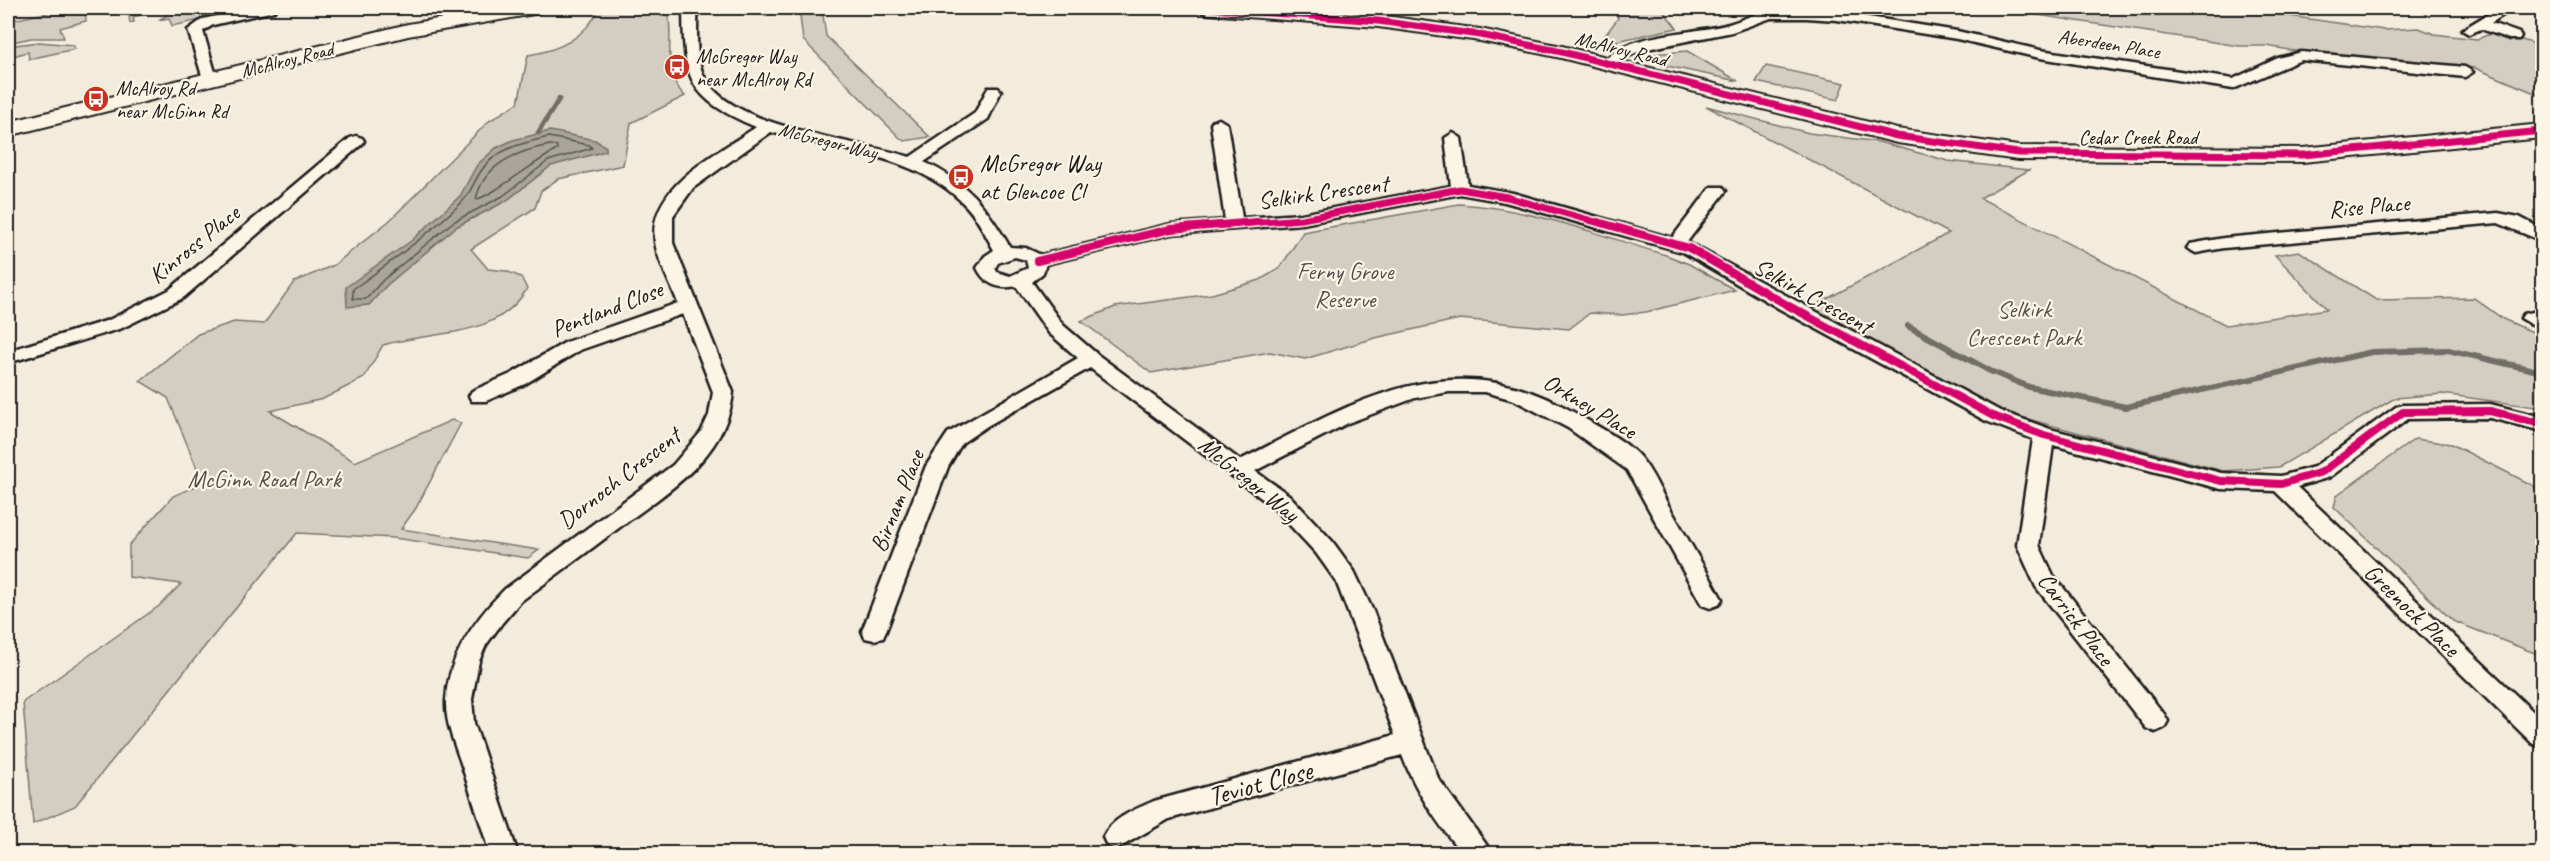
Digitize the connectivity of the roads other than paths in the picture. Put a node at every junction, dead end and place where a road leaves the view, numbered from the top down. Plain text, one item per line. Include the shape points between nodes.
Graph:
1 (269, 8) edge
2 (534, 8) edge
3 (690, 8) edge
4 (1208, 8) edge
5 (2507, 8) edge
6 (1763, 11) edge
7 (1326, 12) edge
8 (2514, 36) dead end
9 (1609, 64) junction
10 (2439, 71) junction
11 (2465, 72) dead end
12 (209, 79) junction
13 (2452, 83) dead end
14 (993, 91) dead end
15 (1738, 97) joint
16 (1219, 124) dead end
17 (769, 126) junction
18 (8, 129) edge
19 (2542, 131) edge
20 (1453, 138) dead end
21 (356, 141) dead end
22 (912, 163) junction
23 (1460, 189) junction
24 (1717, 190) dead end
25 (1234, 224) junction
26 (2542, 236) edge
27 (1676, 244) junction
28 (2196, 248) dead end
29 (1005, 253) junction
30 (1037, 261) junction
31 (1021, 280) junction
32 (690, 305) junction
33 (8, 357) edge
34 (1091, 359) junction
35 (479, 396) dead end
36 (2542, 424) edge
37 (2044, 435) junction
38 (1240, 469) junction
39 (2281, 484) junction
40 (1710, 599) dead end
41 (874, 632) dead end
42 (2155, 721) dead end
43 (2542, 736) edge
44 (1409, 742) junction
45 (1117, 837) dead end
46 (504, 854) edge
47 (1479, 854) edge

1 - 12 street via 208,22 195,30
2 - 12 street, McAlroy Road via 408,30
3 - 17 street, McGregor Way via 691,56 698,80 721,102
4 - 7 street, McAlroy Road
5 - 8 street via 2475,27
6 - 9 street, Aberdeen Place via 1732,28 1638,46
6 - 10 street, Aberdeen Place via 1837,16 1981,39 2040,54 2233,84 2247,81 2284,58 2301,56
7 - 9 street, McAlroy Road via 1470,34
9 - 15 street, McAlroy Road
10 - 11 street, Aberdeen Place
10 - 13 street
12 - 18 street, McAlroy Road
14 - 22 street via 982,116
15 - 19 street, Cedar Creek Road via 1897,136 2018,153 2303,155
16 - 25 street
17 - 22 street, McGregor Way
17 - 32 street, Dornoch Crescent via 687,184 664,216 664,243
20 - 23 street
21 - 33 street, Kinross Place via 159,305 121,323
22 - 29 street, McGregor Way via 974,203
23 - 25 street, Selkirk Crescent via 1302,219
23 - 27 street, Selkirk Crescent via 1507,197
24 - 27 street
25 - 30 street, Selkirk Crescent via 1171,229
26 - 28 street, Rise Place via 2521,224 2498,218
27 - 37 street, Selkirk Crescent via 1703,255 1977,409
29 - 30 street via 1025,253
29 - 31 street via 992,259 987,272 999,281
30 - 31 street via 1035,272
31 - 34 street, McGregor Way via 1044,317
32 - 35 street, Pentland Close via 573,346 518,379
32 - 46 street, Dornoch Crescent via 723,392 723,407 703,448 681,470 513,595 493,616 467,661 459,699 461,723
34 - 38 street, McGregor Way
34 - 41 street, Birnam Place via 956,438 937,466
36 - 39 street, Selkirk Crescent via 2490,411 2403,412 2322,472
37 - 39 street, Selkirk Crescent via 2221,481
37 - 42 street, Carrick Place via 2028,544 2031,556 2044,581
38 - 40 street, Orkney Place via 1399,394 1446,385 1471,385 1520,394 1564,416 1635,465
38 - 44 street, McGregor Way via 1303,521 1346,577
39 - 43 street, Greenock Place
44 - 45 street, Teviot Close via 1164,809
44 - 47 street, McGregor Way via 1438,803

